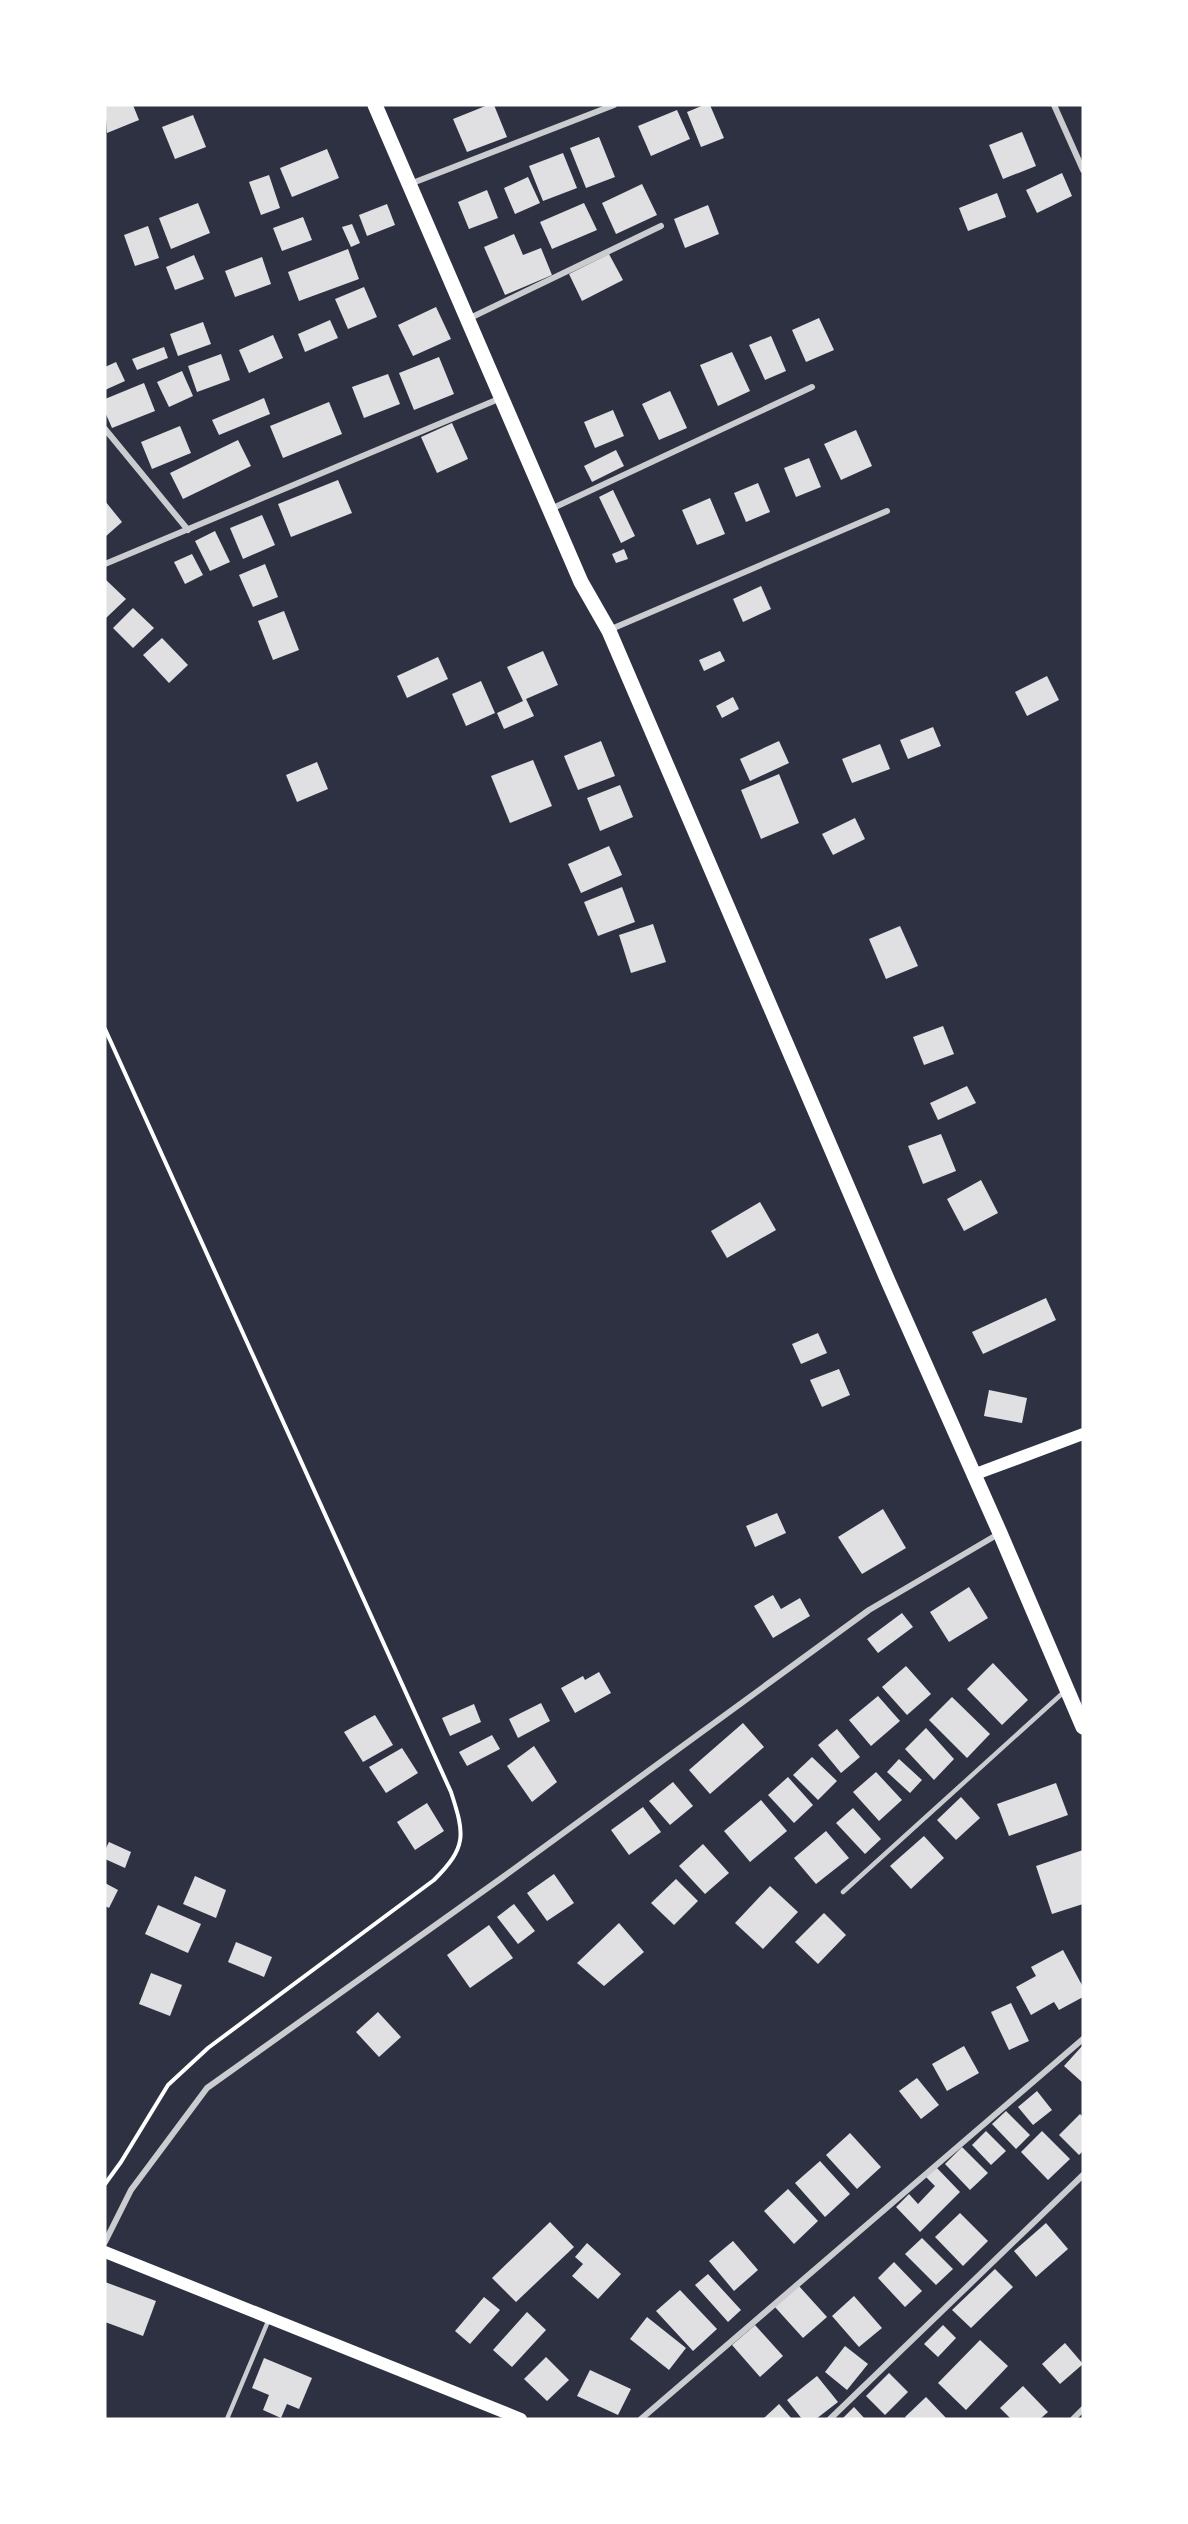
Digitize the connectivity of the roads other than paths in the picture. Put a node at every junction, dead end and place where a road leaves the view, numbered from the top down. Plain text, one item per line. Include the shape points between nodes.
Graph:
1 (375, 105) edge
2 (614, 105) edge
3 (1054, 105) edge
4 (1083, 170) edge
5 (410, 184) junction
6 (661, 226) dead end
7 (468, 319) junction
8 (812, 387) dead end
9 (502, 398) junction
10 (105, 429) edge
11 (550, 510) junction
12 (887, 511) dead end
13 (188, 530) junction
14 (105, 564) edge
15 (609, 631) junction
16 (1083, 1434) edge
17 (973, 1475) junction
18 (1000, 1533) junction
19 (1067, 1690) junction
20 (1082, 1719) edge
21 (843, 1892) dead end
22 (1083, 2039) edge
23 (1083, 2175) edge
24 (105, 2242) edge
25 (105, 2252) edge
26 (269, 2318) junction
27 (1083, 2409) edge
28 (227, 2419) edge
29 (521, 2419) edge
30 (641, 2419) edge
31 (830, 2419) edge
32 (1073, 2419) edge

1 - 5 main road
2 - 5 street
3 - 4 street
5 - 7 main road
6 - 7 street
7 - 9 main road
8 - 11 street
9 - 11 main road
9 - 13 street
10 - 13 street
11 - 15 main road via 581,582
12 - 15 street
13 - 14 street
15 - 17 main road
16 - 17 main road
17 - 18 main road
18 - 19 main road
18 - 24 street via 869,1611 207,2088 131,2190
19 - 20 main road
19 - 21 lane
22 - 30 street
23 - 31 street
25 - 26 main road
26 - 28 lane
26 - 29 main road
27 - 32 street

